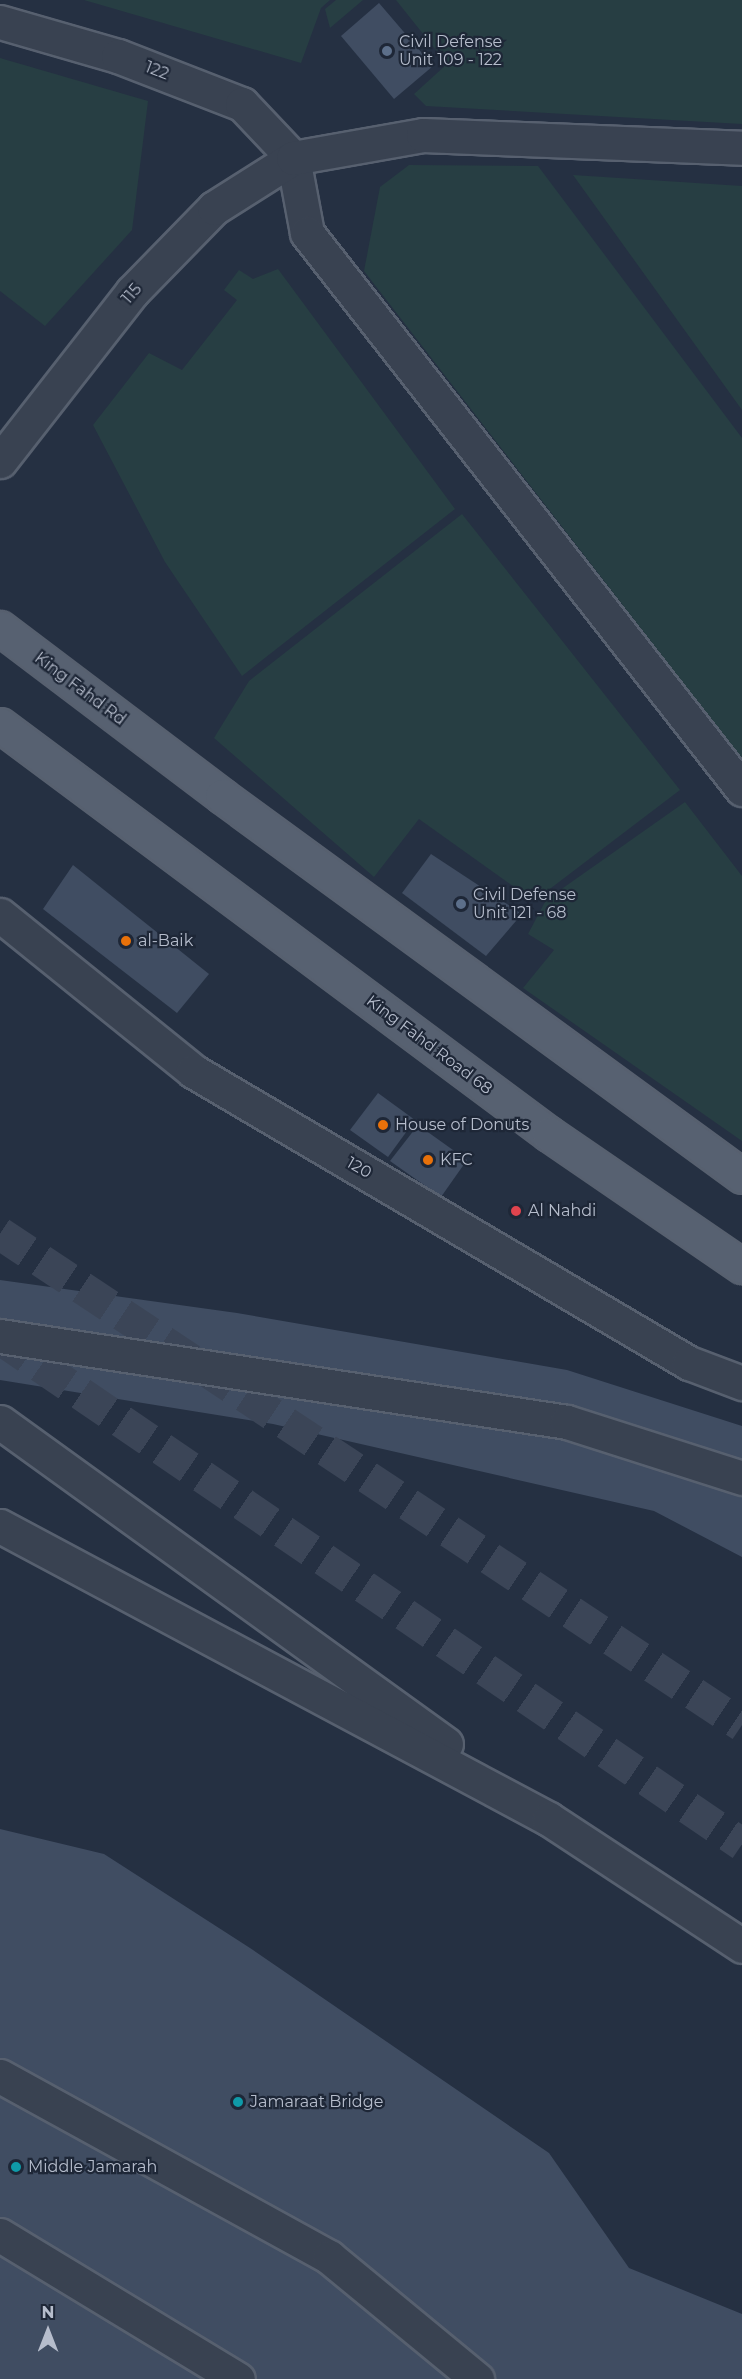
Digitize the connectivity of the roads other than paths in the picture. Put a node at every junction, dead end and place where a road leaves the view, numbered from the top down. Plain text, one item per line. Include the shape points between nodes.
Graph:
1 (0, 22) edge
2 (742, 148) edge
3 (293, 158) junction
4 (0, 460) edge
5 (0, 628) edge
6 (0, 724) edge
7 (742, 789) edge
8 (0, 915) edge
9 (742, 1176) edge
10 (742, 1266) edge
11 (0, 1336) edge
12 (742, 1383) edge
13 (0, 1422) edge
14 (742, 1478) edge
15 (0, 1526) edge
16 (549, 1819) junction
17 (742, 1946) edge
18 (0, 2076) edge
19 (0, 2235) edge
20 (238, 2379) edge
21 (477, 2379) edge

1 - 3 street, 122 via 118,56 242,104
2 - 3 street via 423,135
3 - 4 street, 115 via 214,208 132,292
3 - 7 street via 307,233
5 - 9 main road, King Fahd Rd via 159,750
6 - 10 main road, King Fahd Road 68 via 549,1134
8 - 12 street, 120 via 193,1071 689,1363
11 - 14 street, bridge via 567,1422
13 - 16 street
15 - 16 street
16 - 17 street
18 - 21 street via 329,2257
19 - 20 street

